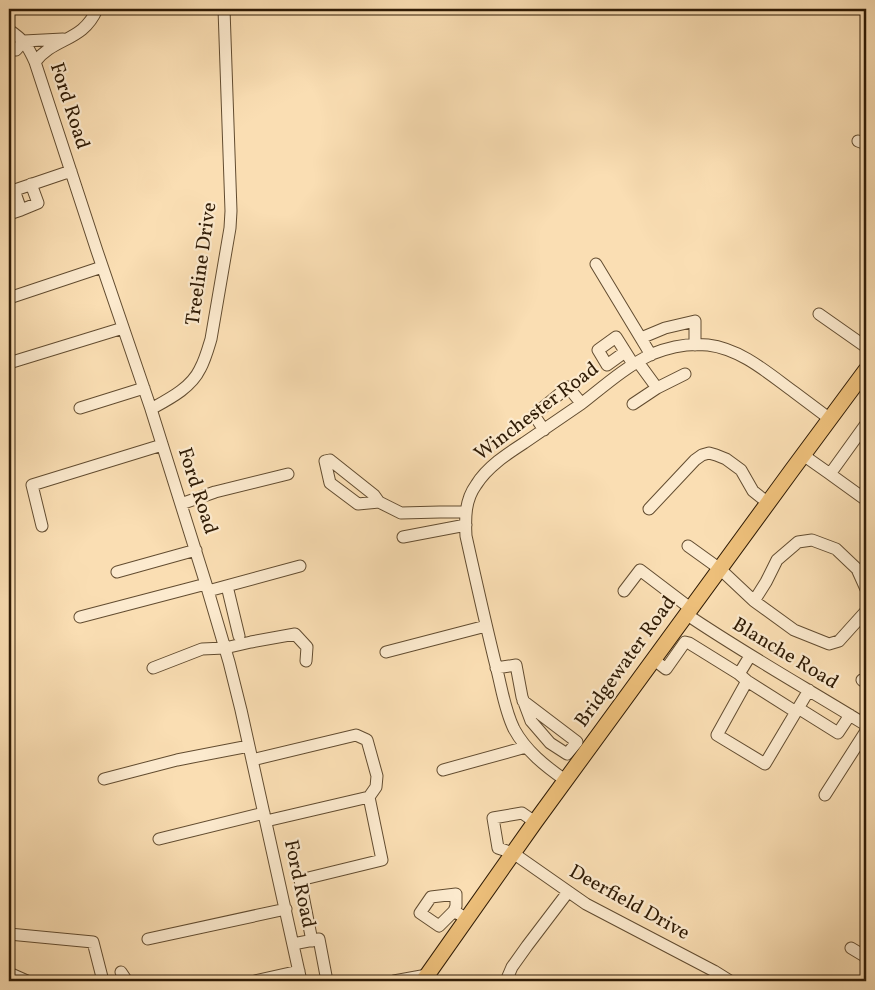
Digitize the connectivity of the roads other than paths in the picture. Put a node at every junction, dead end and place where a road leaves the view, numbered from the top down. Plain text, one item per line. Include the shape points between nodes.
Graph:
1 (97, 9) edge
2 (224, 9) edge
3 (9, 30) edge
4 (70, 38) junction
5 (24, 41) junction
6 (9, 47) edge
7 (35, 62) junction
8 (71, 171) junction
9 (31, 184) junction
10 (11, 191) edge
11 (21, 210) junction
12 (9, 214) edge
13 (596, 264) dead end
14 (102, 267) junction
15 (9, 298) edge
16 (819, 314) dead end
17 (123, 328) junction
18 (641, 338) junction
19 (695, 345) junction
20 (866, 347) edge
21 (625, 352) dead end
22 (651, 355) junction
23 (9, 363) edge
24 (636, 363) junction
25 (866, 370) edge
26 (685, 374) dead end
27 (144, 388) junction
28 (657, 388) junction
29 (581, 403) junction
30 (633, 404) dead end
31 (80, 408) dead end
32 (151, 409) junction
33 (830, 419) junction
34 (866, 424) edge
35 (544, 430) junction
36 (162, 445) junction
37 (803, 455) junction
38 (288, 474) dead end
39 (830, 474) junction
40 (866, 500) edge
41 (379, 502) junction
42 (768, 503) junction
43 (181, 504) junction
44 (649, 509) dead end
45 (466, 512) junction
46 (466, 525) junction
47 (42, 526) dead end
48 (403, 537) dead end
49 (688, 546) dead end
50 (196, 550) junction
51 (300, 566) dead end
52 (720, 569) junction
53 (117, 572) dead end
54 (227, 586) junction
55 (207, 588) junction
56 (866, 589) edge
57 (624, 591) dead end
58 (754, 601) junction
59 (688, 611) junction
60 (866, 611) edge
61 (80, 617) dead end
62 (486, 626) junction
63 (239, 636) dead end
64 (225, 648) junction
65 (386, 652) dead end
66 (750, 656) junction
67 (653, 660) junction
68 (306, 661) dead end
69 (153, 668) dead end
70 (496, 668) junction
71 (743, 678) junction
72 (810, 690) junction
73 (524, 701) junction
74 (797, 710) junction
75 (850, 715) junction
76 (866, 725) edge
77 (866, 731) edge
78 (249, 746) junction
79 (526, 747) junction
80 (252, 760) junction
81 (443, 770) dead end
82 (104, 779) dead end
83 (564, 780) junction
84 (825, 795) dead end
85 (369, 797) junction
86 (265, 817) junction
87 (534, 822) junction
88 (158, 839) dead end
89 (513, 853) junction
90 (568, 892) junction
91 (286, 909) junction
92 (454, 911) dead end
93 (467, 919) junction
94 (9, 934) edge
95 (148, 939) dead end
96 (312, 940) junction
97 (293, 944) junction
98 (851, 948) dead end
99 (866, 957) edge
100 (9, 973) edge
101 (300, 976) edge
102 (425, 978) edge
103 (27, 981) edge
104 (103, 981) edge
105 (256, 981) edge
106 (327, 981) edge
107 (394, 981) edge
108 (506, 981) edge
109 (730, 981) edge

1 - 4 street via 91,21
2 - 32 street, Treeline Drive via 231,211 211,339 195,378 173,397
3 - 5 street, Ford Road
4 - 5 street
4 - 7 street via 46,51
5 - 6 street via 16,50
5 - 7 street, Ford Road
7 - 8 street, Ford Road
8 - 9 street
8 - 14 street, Ford Road
9 - 10 street
9 - 11 street via 38,203
10 - 11 street
11 - 12 street
13 - 18 street
14 - 15 street
14 - 17 street, Ford Road
16 - 20 street
17 - 23 street
17 - 27 street, Ford Road
18 - 19 street via 665,328 695,322
18 - 22 street
19 - 22 street, Winchester Road via 670,348
19 - 33 street, Winchester Road via 720,347 739,355
21 - 24 street
22 - 24 street, Winchester Road
24 - 28 street
24 - 29 street, Winchester Road
25 - 33 main road, Bridgewater Road
26 - 28 street
27 - 31 street
27 - 32 street, Ford Road
28 - 30 street
29 - 35 street, Winchester Road
29 - 35 street via 568,388 534,415
32 - 36 street, Ford Road
33 - 37 main road, Bridgewater Road
34 - 39 street
35 - 45 street, Winchester Road via 483,476 471,492
36 - 43 street, Ford Road
36 - 47 street via 32,485
37 - 39 street
37 - 42 main road, Bridgewater Road
38 - 43 street
39 - 40 street
41 - 41 street via 330,460 325,461 330,482 358,504
41 - 45 street via 401,513
42 - 44 street via 753,491 741,470 726,459 709,454 695,460
42 - 52 main road, Bridgewater Road
43 - 50 street, Ford Road
45 - 46 street, Winchester Road
46 - 48 street
46 - 62 street, Winchester Road
49 - 52 street
50 - 53 street
50 - 55 street, Ford Road
51 - 54 street
52 - 58 street
52 - 59 main road, Bridgewater Road
54 - 55 street
54 - 63 street
55 - 61 street
55 - 64 street, Ford Road
56 - 58 street via 857,570 836,549 812,540 798,542 777,560
57 - 59 street, Blanche Road via 640,570
58 - 60 street via 794,630 829,644 839,641
59 - 66 street, Blanche Road
59 - 67 main road, Bridgewater Road
62 - 65 street
62 - 70 street, Winchester Road
64 - 68 street via 295,634 307,647
64 - 69 street via 202,649
64 - 78 street, Ford Road
66 - 71 street
66 - 72 street, Blanche Road
67 - 71 street via 666,669 685,642
67 - 83 main road, Bridgewater Road
70 - 73 street via 516,665
70 - 79 street, Winchester Road via 509,716
71 - 74 street
71 - 74 street via 717,735 765,764
72 - 74 street
72 - 75 street, Blanche Road
73 - 73 street via 531,721 550,743 567,754 577,742
74 - 75 street via 838,733
75 - 76 street, Blanche Road
77 - 84 street
78 - 80 street, Ford Road
78 - 82 street
79 - 81 street
79 - 83 street, Winchester Road
80 - 85 street via 356,735 367,740 376,776 376,787
80 - 86 street, Ford Road
83 - 87 main road, Bridgewater Road
85 - 86 street
85 - 96 street via 382,860 300,880
86 - 88 street
86 - 91 street, Ford Road
87 - 89 main road, Bridgewater Road
87 - 89 street, Deerfield Drive via 522,813 493,818 498,848
89 - 90 street, Deerfield Drive
89 - 93 main road, Bridgewater Road
90 - 108 street via 512,967
90 - 109 street, Deerfield Drive
91 - 95 street
91 - 97 street, Ford Road
92 - 93 street
93 - 102 main road, Bridgewater Road
94 - 104 street via 93,942
96 - 97 street
96 - 106 street via 319,939
97 - 101 street, Ford Road
98 - 99 street
100 - 103 street
101 - 105 street
102 - 107 street

